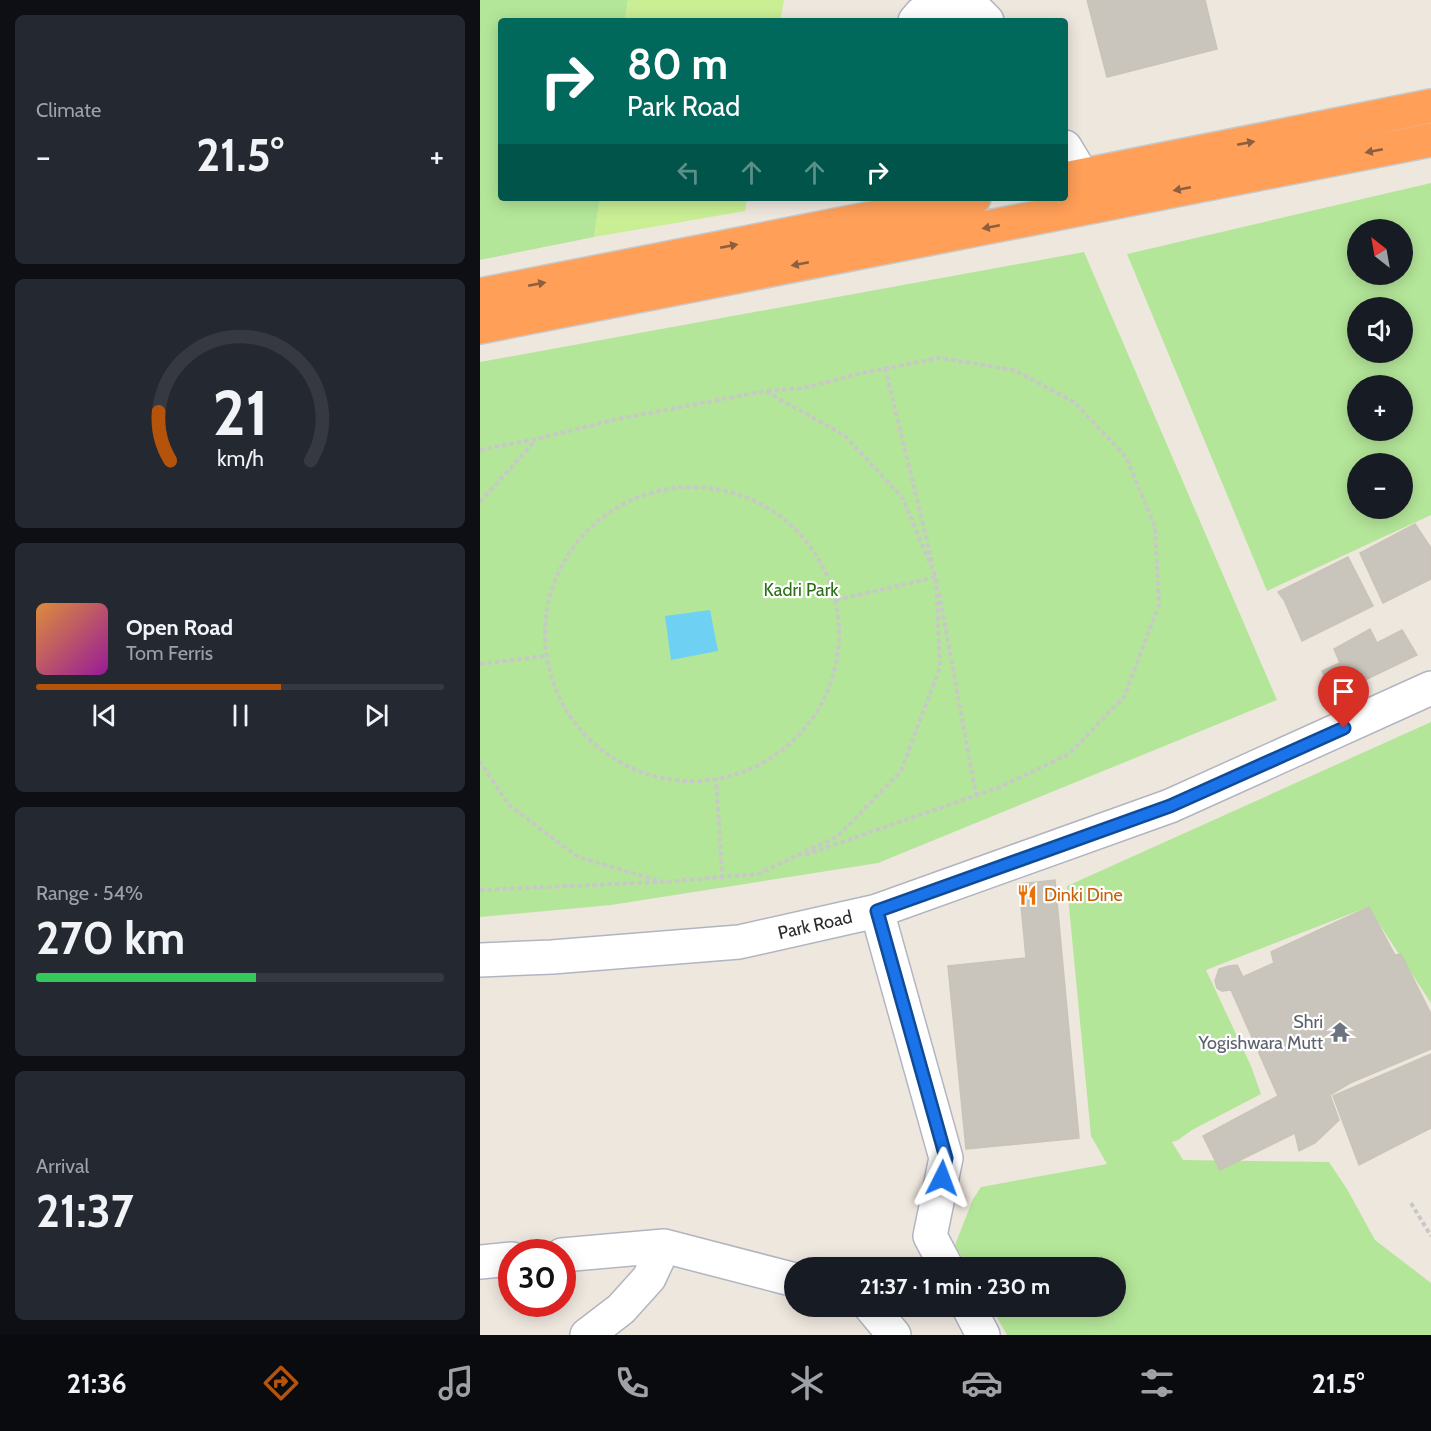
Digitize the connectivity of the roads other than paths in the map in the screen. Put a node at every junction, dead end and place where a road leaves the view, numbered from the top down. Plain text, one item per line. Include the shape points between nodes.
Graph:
1 (918, 18) edge
2 (984, 18) edge
3 (1431, 106) edge
4 (1431, 140) edge
5 (1068, 157) edge
6 (1074, 177) edge
7 (947, 201) edge
8 (929, 203) edge
9 (480, 295) edge
10 (480, 327) edge
11 (1431, 688) edge
12 (877, 911) junction
13 (480, 960) edge
14 (663, 1246) junction
15 (576, 1254) edge
16 (941, 1257) edge
17 (498, 1261) edge
18 (480, 1262) edge
19 (784, 1277) edge
20 (879, 1317) edge
21 (974, 1317) edge
22 (587, 1335) edge
23 (894, 1335) edge
24 (983, 1335) edge

1 - 2 street via 921,14 972,6
6 -> 3 highway
4 -> 10 highway
5 - 6 street
7 - 8 highway
9 -> 8 highway
11 - 12 street, Park Road via 1170,806
12 - 13 street, Park Road via 739,942
12 - 16 street via 946,1158 930,1236
14 - 15 street
14 - 19 street
14 - 22 street via 649,1278 621,1309
17 - 18 street
20 - 23 street
21 - 24 street

